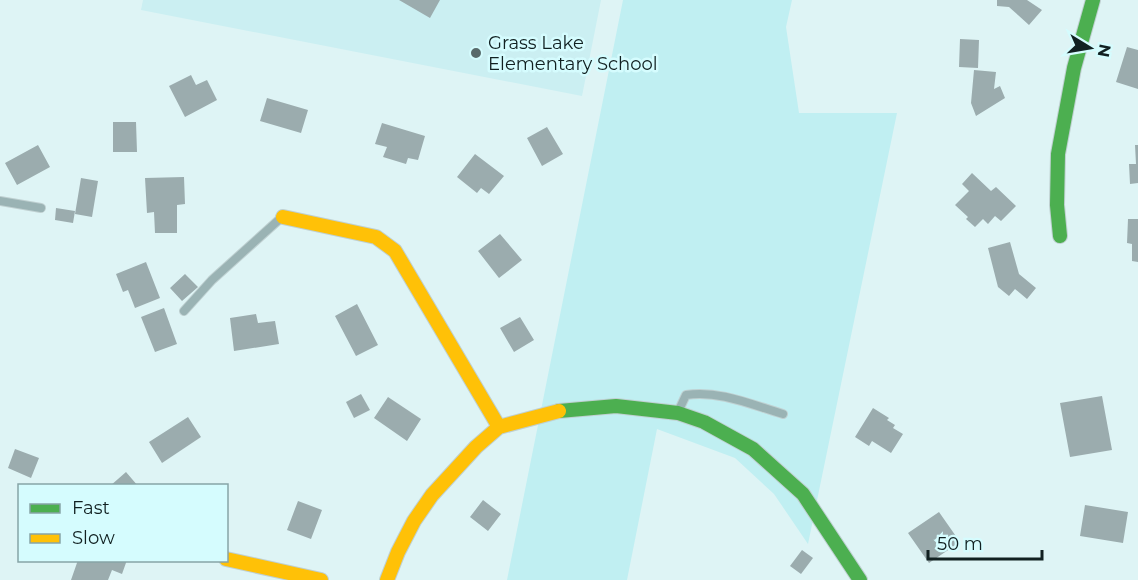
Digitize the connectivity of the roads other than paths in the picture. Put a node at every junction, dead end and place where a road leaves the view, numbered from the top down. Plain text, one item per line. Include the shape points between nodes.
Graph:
1 (1093, 0) edge
2 (0, 201) edge
3 (41, 208) dead end
4 (283, 216) joint
5 (1060, 236) dead end
6 (184, 311) dead end
7 (678, 413) junction
8 (783, 414) dead end
9 (499, 427) junction
10 (228, 560) edge
11 (321, 580) edge
12 (387, 580) edge
13 (860, 580) edge

1 - 5 street via 1074,68 1058,154
2 - 3 lane
4 - 6 lane
4 - 9 street via 376,237 395,250
7 - 8 lane via 686,395 695,394 724,395
7 - 9 street via 616,406 587,408
7 - 13 street via 704,422 753,449 803,494
9 - 12 street via 432,495 398,552
10 - 11 street

